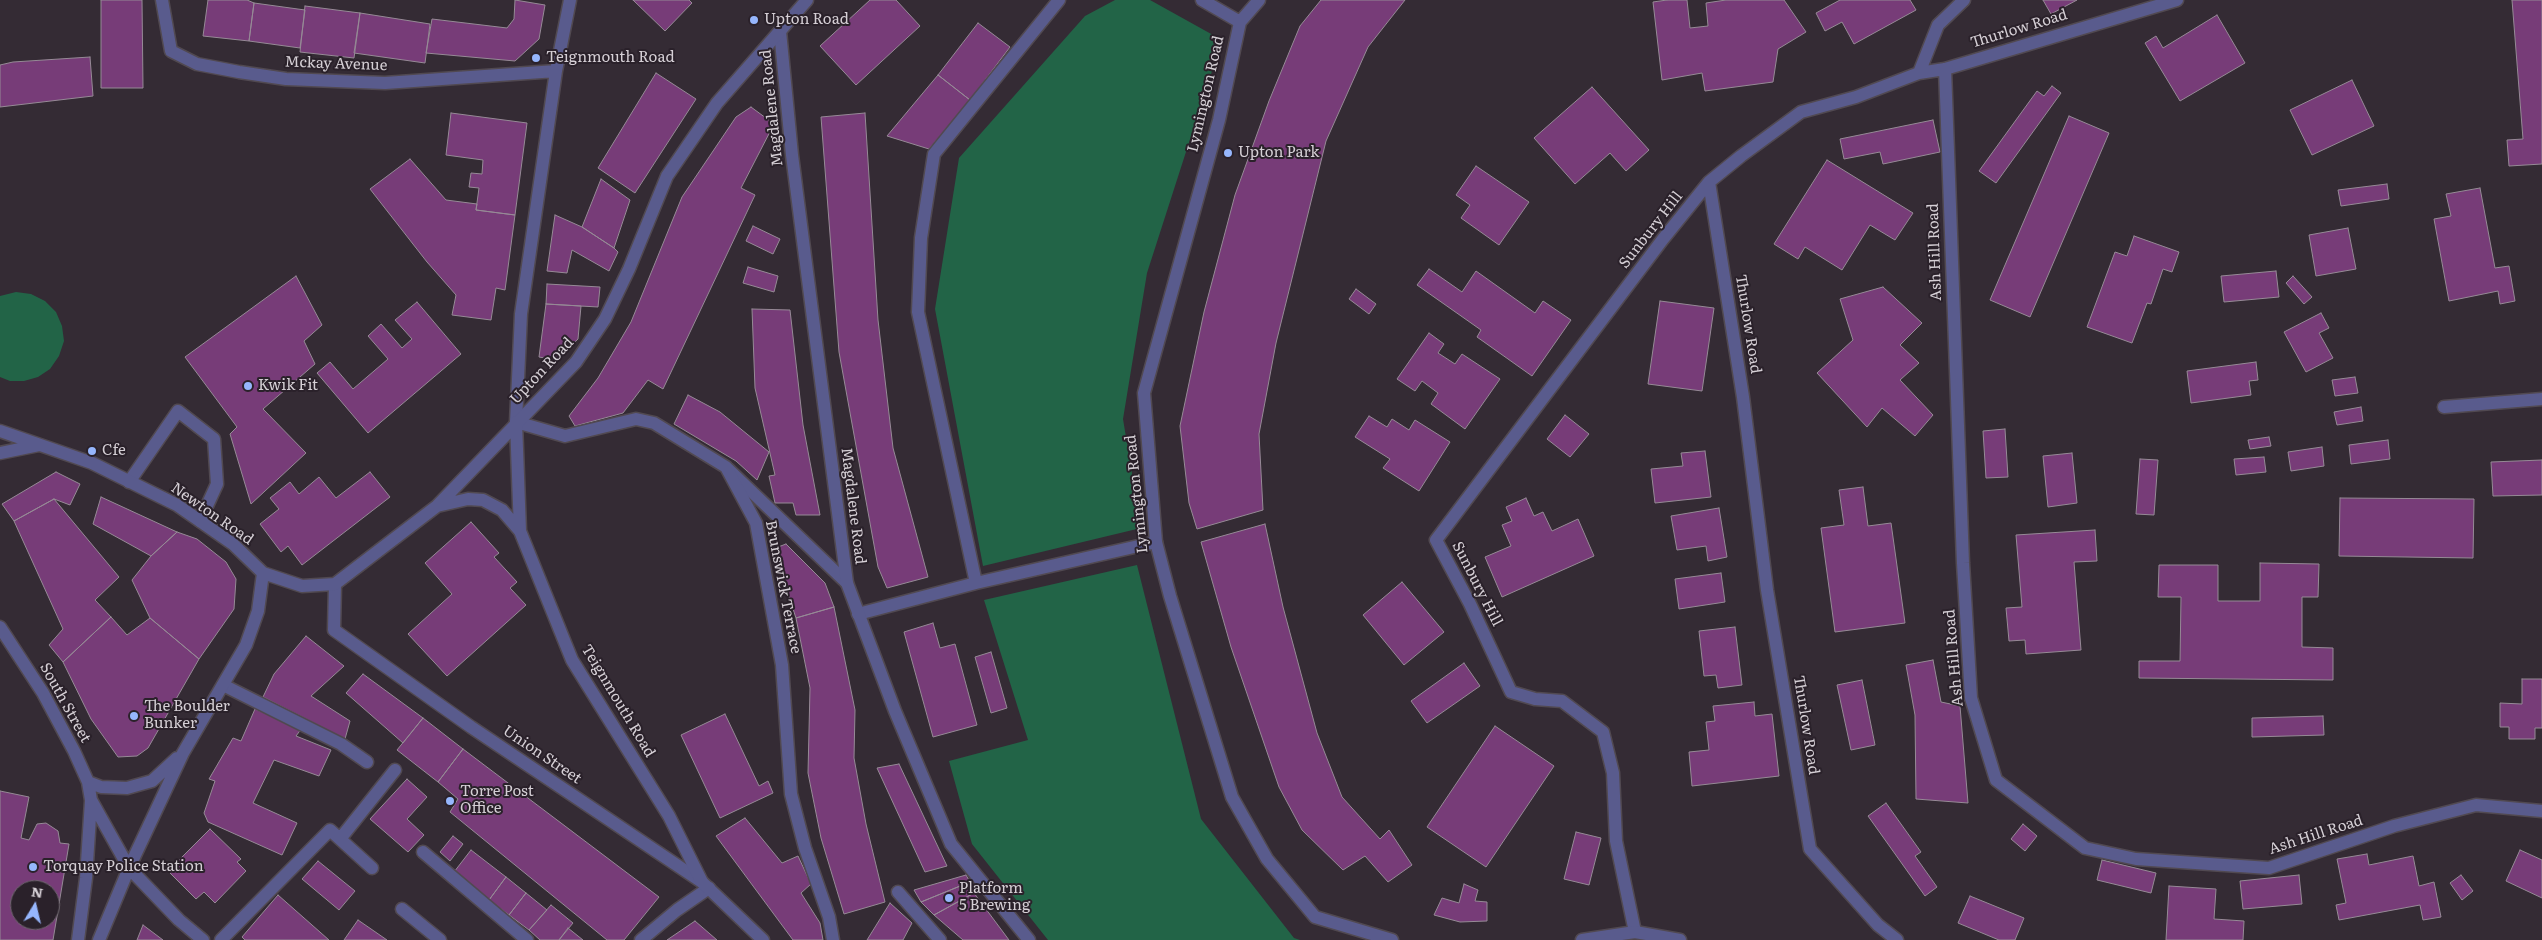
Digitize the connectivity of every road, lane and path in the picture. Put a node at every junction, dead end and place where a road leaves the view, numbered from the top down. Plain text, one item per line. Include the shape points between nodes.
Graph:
1 (162, 0) edge
2 (570, 0) edge
3 (807, 0) edge
4 (1059, 0) edge
5 (1202, 0) edge
6 (1259, 0) edge
7 (1964, 0) edge
8 (2177, 0) edge
9 (1240, 22) junction
10 (780, 31) junction
11 (1945, 69) junction
12 (556, 72) junction
13 (1919, 73) junction
14 (1709, 182) junction
15 (2542, 399) edge
16 (2444, 407) dead end
17 (516, 422) junction
18 (0, 432) edge
19 (43, 444) junction
20 (0, 453) edge
21 (726, 467) junction
22 (129, 482) junction
23 (437, 506) junction
24 (200, 521) junction
25 (520, 531) junction
26 (1156, 542) junction
27 (263, 573) junction
28 (847, 583) junction
29 (976, 583) junction
30 (335, 584) junction
31 (858, 614) junction
32 (0, 627) edge
33 (223, 685) junction
34 (183, 753) junction
35 (367, 762) dead end
36 (395, 770) dead end
37 (88, 782) junction
38 (92, 800) junction
39 (2542, 811) edge
40 (340, 839) junction
41 (423, 852) dead end
42 (129, 868) junction
43 (372, 868) dead end
44 (706, 885) junction
45 (898, 892) dead end
46 (402, 909) dead end
47 (1635, 932) junction
48 (78, 940) edge
49 (99, 940) edge
50 (203, 940) edge
51 (221, 940) edge
52 (440, 940) edge
53 (527, 940) edge
54 (641, 940) edge
55 (763, 940) edge
56 (833, 940) edge
57 (940, 940) edge
58 (1029, 940) edge
59 (1392, 940) edge
60 (1582, 940) edge
61 (1680, 940) edge
62 (1898, 940) edge

1 - 12 street, Mckay Avenue via 171,51 197,64 239,72 286,79 385,83
2 - 12 street, Teignmouth Road
3 - 10 street, Upton Road
4 - 29 street via 934,154 921,238 918,312
5 - 9 street
6 - 9 street, Lymington Road
7 - 13 street via 1938,25
8 - 11 street, Thurlow Road
9 - 26 street, Lymington Road via 1219,120 1144,393
10 - 17 street, Upton Road via 718,103 667,176 629,268 600,326 576,362
10 - 28 street, Magdalene Road via 792,155
11 - 13 street, Thurlow Road
11 - 39 street, Ash Hill Road via 1962,562 1971,698 1996,780 2085,848 2136,859 2269,868 2394,826 2476,805
12 - 17 street, Teignmouth Road via 521,314
13 - 14 street, Thurlow Road via 1856,97 1801,112
14 - 47 street, Sunbury Hill via 1436,540 1511,692 1535,699 1562,701 1604,732 1613,773 1616,841
14 - 62 street, Thurlow Road via 1744,397 1767,590 1810,849 1878,925
15 - 16 street
17 - 21 street via 565,436 636,419 654,423
17 - 23 street, Upton Road
17 - 25 street, Teignmouth Road
18 - 19 street, Newton Road
19 - 20 street
19 - 22 street, Newton Road
21 - 28 street
21 - 56 street, Brunswick Terrace via 756,523 782,665 791,794 805,848 829,917
22 - 24 street, Newton Road via 177,505
22 - 24 street via 178,411 214,439 217,484
23 - 25 street, Teignmouth Road via 483,500 502,510
23 - 30 street, Upton Road
24 - 27 street, Newton Road via 233,544
25 - 44 street, Teignmouth Road via 572,660 669,816
26 - 29 street
26 - 59 street, Lymington Road via 1232,797 1267,859 1315,917
27 - 30 street via 302,586
27 - 33 street via 258,611 246,645
28 - 31 street, Magdalene Road
29 - 31 street
30 - 44 street, Union Street via 334,630 471,727
31 - 58 street, Magdalene Road via 951,844
32 - 37 street, South Street via 43,693
33 - 34 street
33 - 35 street via 341,744
34 - 37 street via 152,781 127,788 101,787
34 - 42 street
36 - 40 street
37 - 38 street, South Street
38 - 42 street, South Street
38 - 48 street, South Street
40 - 43 street
40 - 51 street via 330,830
41 - 53 street
42 - 49 street
42 - 50 street, South Street
44 - 54 street
44 - 55 street, Union Street
45 - 57 street
46 - 52 street
47 - 60 street
47 - 61 street

